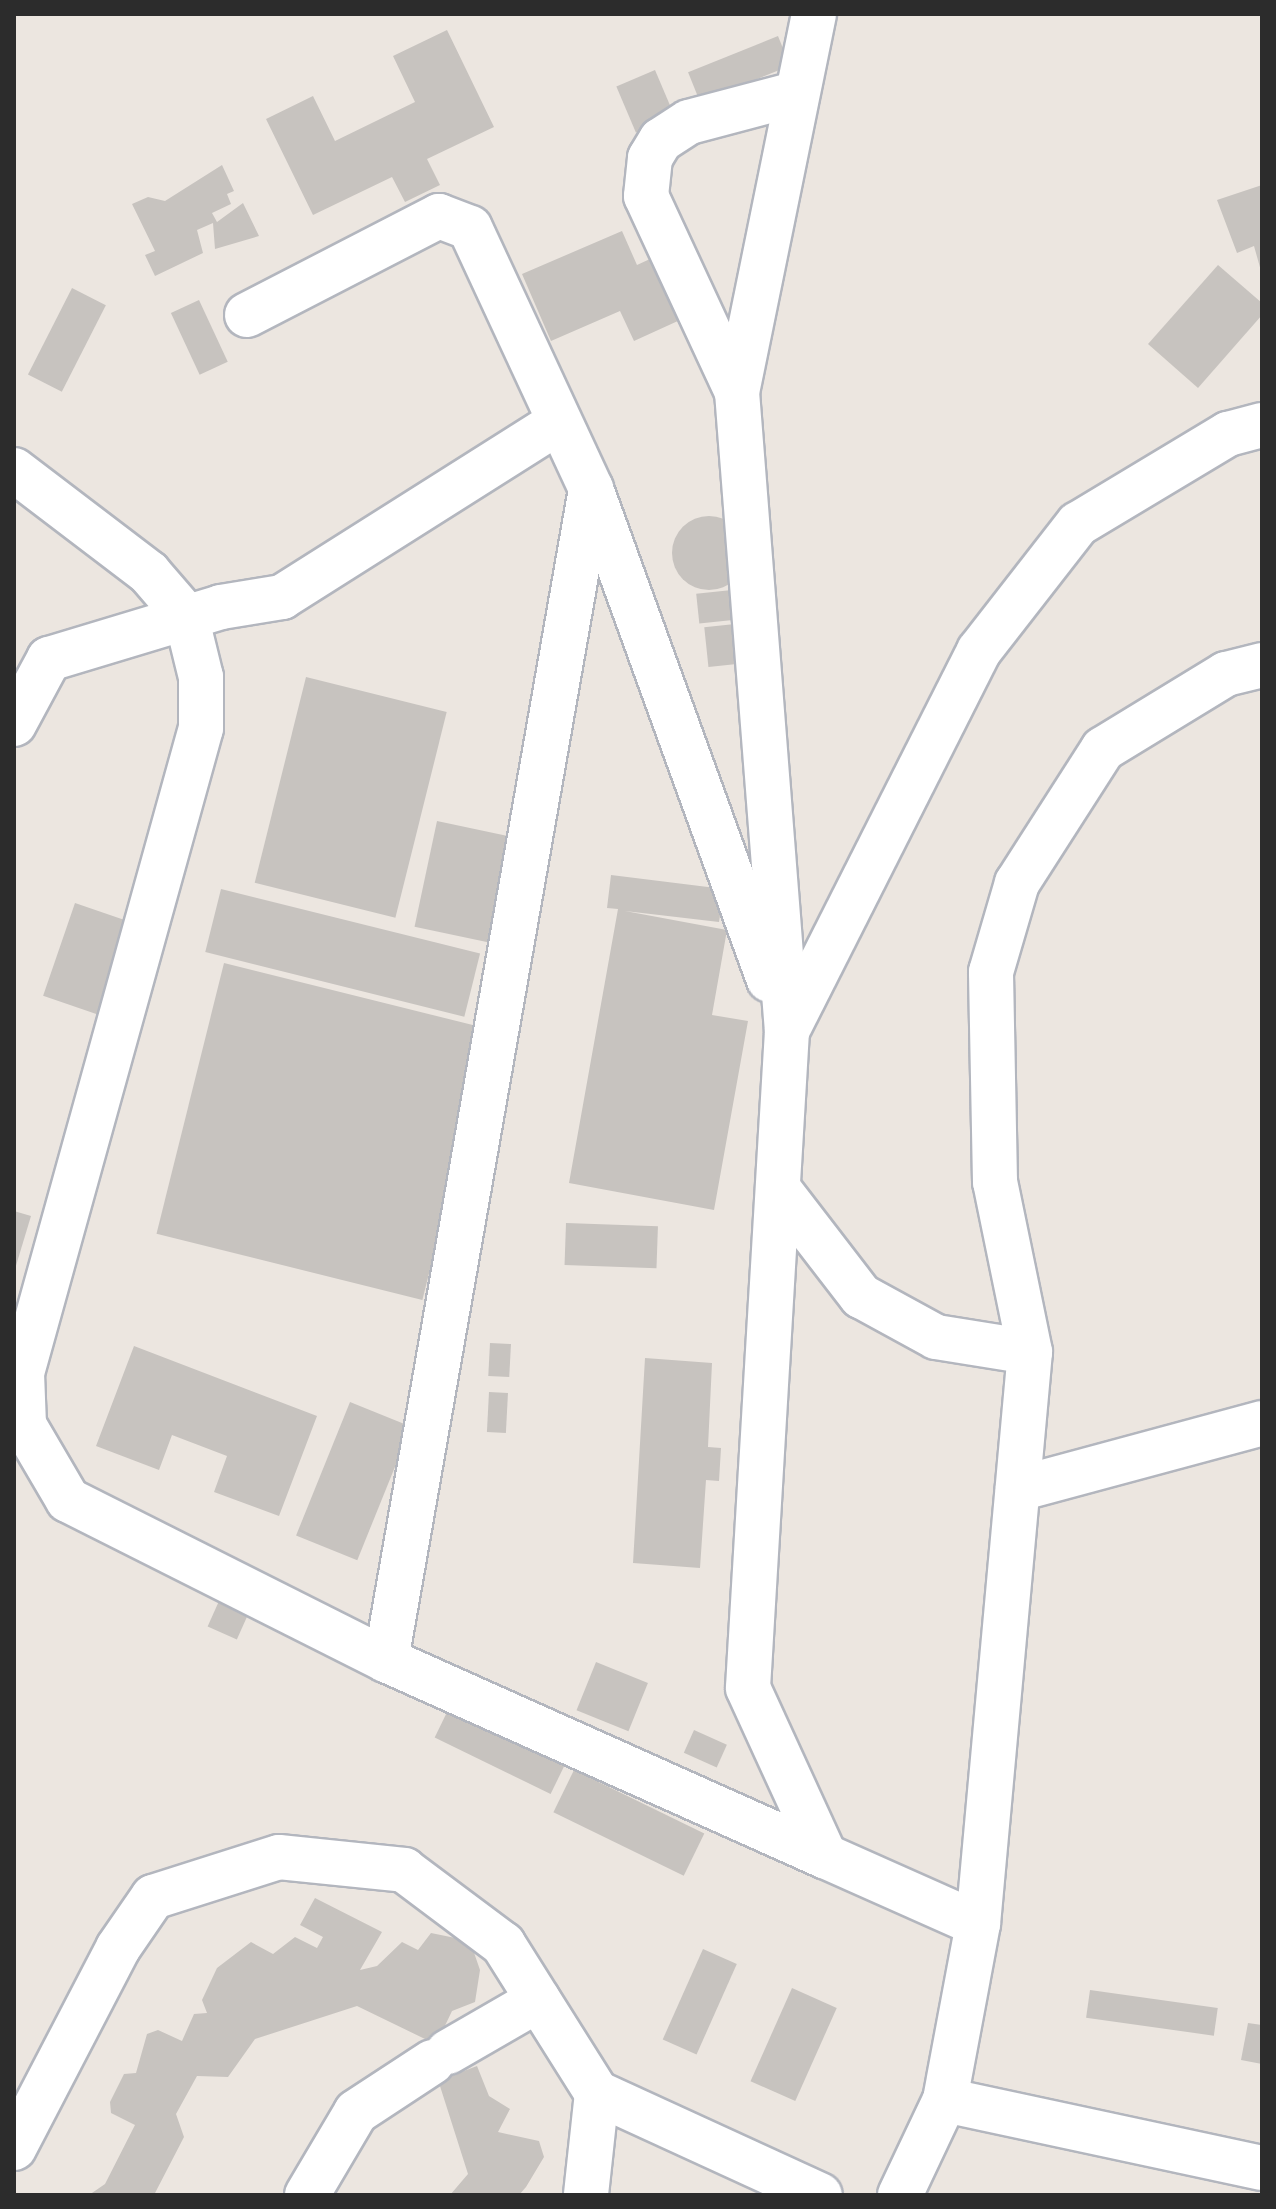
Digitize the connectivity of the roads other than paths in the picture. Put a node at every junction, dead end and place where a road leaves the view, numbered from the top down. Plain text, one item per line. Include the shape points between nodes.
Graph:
1 (810, 16) edge
2 (795, 94) junction
3 (247, 315) dead end
4 (737, 392) junction
5 (559, 422) junction
6 (1262, 425) edge
7 (14, 470) edge
8 (591, 489) junction
9 (186, 616) junction
10 (1262, 665) edge
11 (14, 724) edge
12 (787, 1031) junction
13 (780, 1191) junction
14 (1030, 1352) junction
15 (1262, 1423) edge
16 (1018, 1489) junction
17 (386, 1660) junction
18 (825, 1856) junction
19 (978, 1924) junction
20 (538, 2000) junction
21 (597, 2093) junction
22 (945, 2100) junction
23 (14, 2148) edge
24 (1262, 2168) edge
25 (307, 2195) edge
26 (586, 2195) edge
27 (820, 2195) edge
28 (900, 2195) edge

1 - 2 street
2 - 4 street
2 - 4 street via 689,122 661,140 650,158 646,196
3 - 5 street via 439,216 470,228
4 - 12 street
5 - 8 street
5 - 9 street via 282,597
6 - 12 street via 1228,434 1078,524 979,651
7 - 9 street via 149,573
8 - 12 street
8 - 17 street
9 - 11 street via 49,659
9 - 17 street via 198,646 201,728 22,1373 24,1425 68,1500
10 - 14 street via 1226,674 1103,749 1017,883 991,972 995,1182
12 - 13 street
13 - 14 street via 861,1296 936,1337
13 - 18 street via 748,1688
14 - 16 street
15 - 16 street
16 - 19 street
17 - 18 street
18 - 19 street
19 - 22 street
20 - 21 street
20 - 23 street via 503,1944 404,1870 279,1857 153,1897 118,1948
20 - 25 street via 356,2112
21 - 26 street
21 - 27 street
22 - 24 street
22 - 28 street

